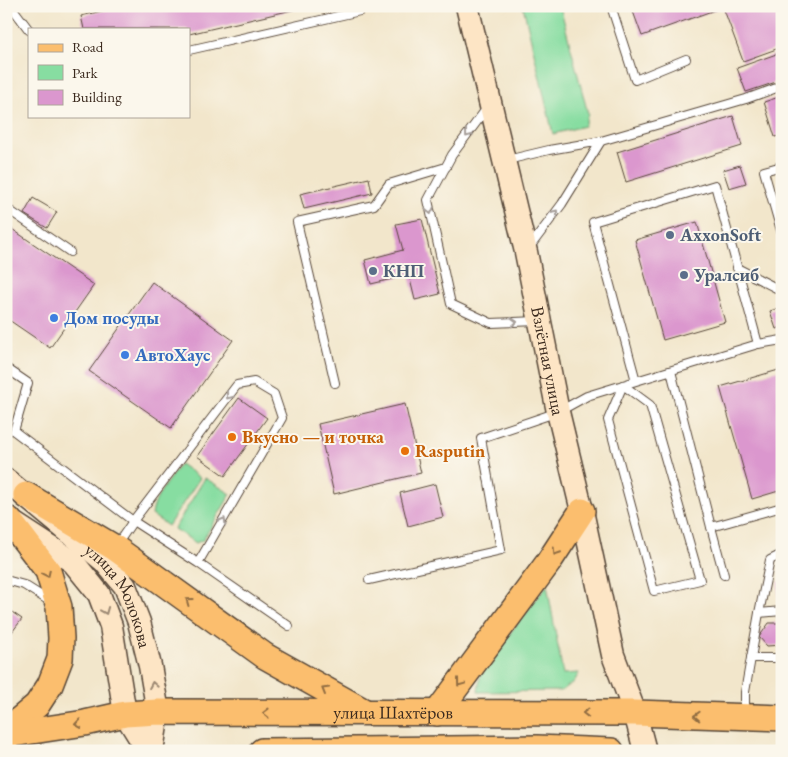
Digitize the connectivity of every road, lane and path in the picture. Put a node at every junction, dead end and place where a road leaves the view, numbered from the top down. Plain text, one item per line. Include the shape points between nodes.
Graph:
1 (359, 6) edge
2 (467, 6) edge
3 (611, 6) edge
4 (14, 7) edge
5 (28, 28) edge
6 (190, 50) edge
7 (686, 60) dead end
8 (782, 86) edge
9 (491, 103) junction
10 (601, 141) junction
11 (505, 160) junction
12 (782, 166) edge
13 (446, 167) junction
14 (6, 208) edge
15 (782, 234) edge
16 (70, 252) dead end
17 (526, 252) junction
18 (737, 268) junction
19 (782, 291) edge
20 (540, 320) junction
21 (782, 340) edge
22 (758, 344) junction
23 (6, 368) edge
24 (671, 371) junction
25 (636, 381) junction
26 (334, 383) dead end
27 (623, 385) junction
28 (558, 412) junction
29 (6, 480) edge
30 (26, 495) junction
31 (782, 507) edge
32 (582, 511) junction
33 (7, 519) edge
34 (133, 521) junction
35 (711, 526) junction
36 (115, 548) junction
37 (782, 554) edge
38 (198, 563) junction
39 (724, 574) dead end
40 (6, 580) edge
41 (369, 580) dead end
42 (59, 607) junction
43 (782, 612) edge
44 (758, 613) junction
45 (289, 626) dead end
46 (752, 658) junction
47 (782, 658) edge
48 (158, 712) junction
49 (125, 714) junction
50 (367, 714) junction
51 (437, 714) junction
52 (635, 714) junction
53 (745, 718) junction
54 (782, 718) edge
55 (6, 731) edge
56 (6, 735) edge
57 (148, 751) edge
58 (152, 751) edge
59 (262, 751) edge
60 (611, 751) edge
61 (645, 751) edge

1 - 6 lane via 360,11
2 - 9 main road, Взлётная улица
3 - 7 lane via 636,80
4 - 5 lane
8 - 10 lane
9 - 11 main road, Взлётная улица
9 -> 13 lane
10 - 11 lane
17 -> 10 lane via 562,204
11 - 17 main road, Взлётная улица
12 - 15 lane via 764,172
13 -> 20 lane via 428,200 451,304 491,323
13 - 26 lane via 389,184 374,205 297,222
14 - 16 lane
17 - 20 main road, Взлётная улица
18 - 19 lane
18 - 22 lane
18 - 25 lane via 715,185 594,222
20 - 28 main road, Взлётная улица
21 - 22 lane
22 - 24 lane
23 - 34 lane via 28,383 14,431
24 - 25 lane
24 - 35 lane
25 - 27 lane
27 - 27 lane via 608,420 654,591 700,580 650,405
27 - 28 lane via 587,396
28 - 32 main road, Взлётная улица
28 - 41 lane via 482,438 501,550
29 - 30 main road, улица Молокова
30 - 36 main road
48 -> 30 main road, улица Молокова via 140,622 126,586 104,561
31 - 35 lane
32 -> 51 main road via 548,563
32 - 52 main road, Взлётная улица via 613,655
33 -> 42 main road via 48,571
33 -> 49 main road, улица Молокова via 74,562 98,594 111,626
34 - 36 lane
34 - 38 lane
38 -> 34 lane via 282,418 274,394 254,382 236,385
35 - 39 lane
50 -> 36 main road via 265,656
37 - 44 lane via 770,560
38 - 45 lane
40 - 42 lane via 24,585
42 - 55 main road via 60,659 50,685 36,705
43 - 44 lane
44 - 46 lane
46 - 47 lane
46 - 53 lane via 745,692
48 - 49 main road, улица Шахтёров
50 -> 48 main road, улица Шахтёров
48 - 58 main road, улица Молокова
49 -> 56 main road, улица Шахтёров
49 - 57 main road, улица Молокова
50 - 51 main road, улица Шахтёров
52 -> 51 main road, улица Шахтёров
53 -> 52 main road, улица Шахтёров
52 - 61 main road, Взлётная улица
53 - 54 main road, улица Шахтёров
59 - 60 main road, улица Шахтёров via 537,748

